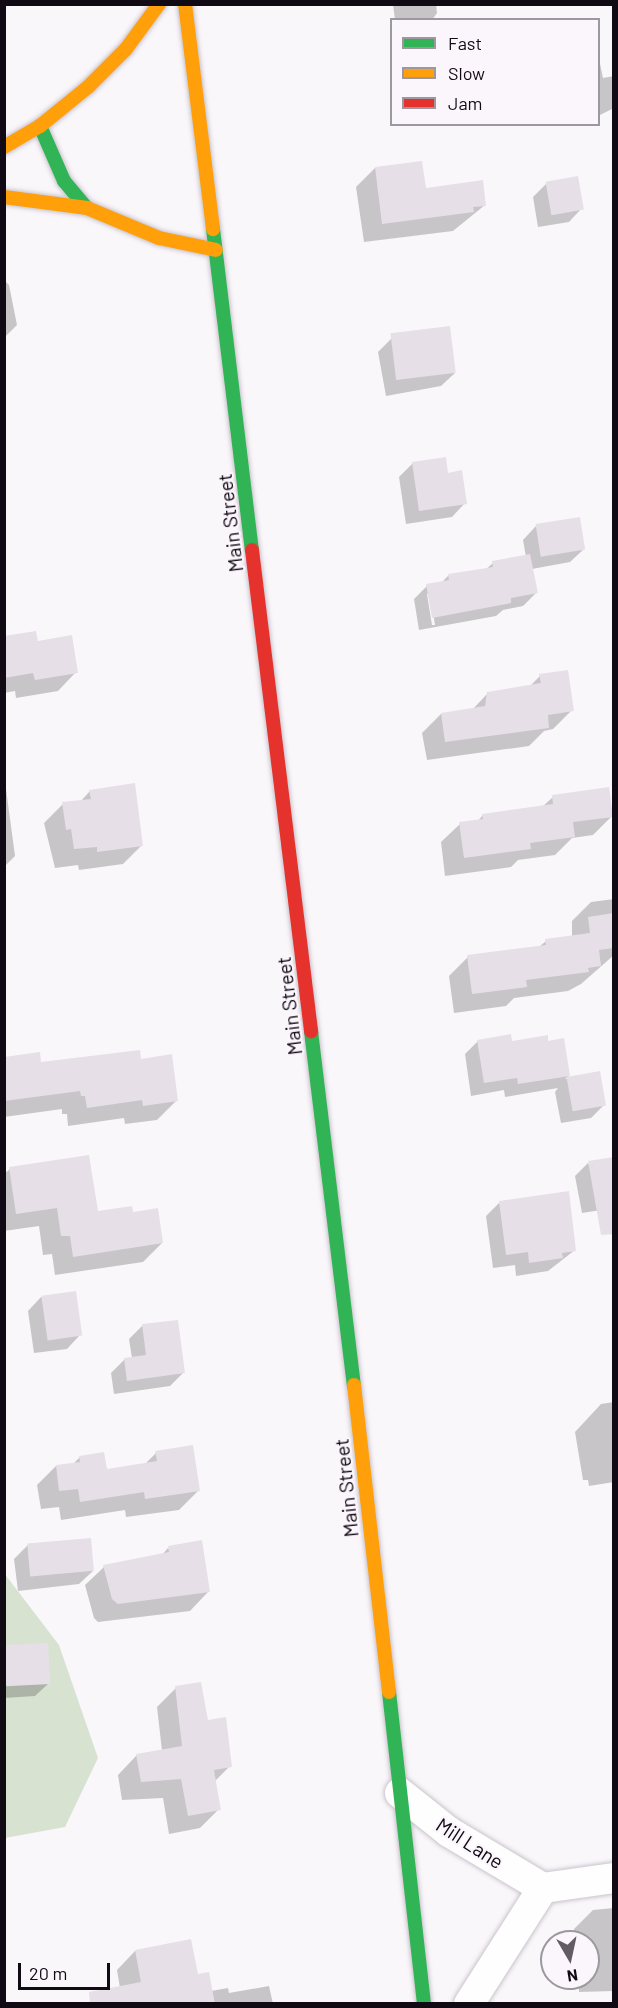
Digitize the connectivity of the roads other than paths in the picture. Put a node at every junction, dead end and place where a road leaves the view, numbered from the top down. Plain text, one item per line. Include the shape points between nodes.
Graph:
1 (159, 4) edge
2 (185, 4) edge
3 (40, 126) junction
4 (4, 147) edge
5 (4, 197) edge
6 (87, 208) junction
7 (216, 250) junction
8 (400, 1793) junction
9 (614, 1878) edge
10 (543, 1888) junction
11 (424, 2004) edge
12 (469, 2004) edge

1 - 3 main road via 126,49
2 - 7 main road, Main Street
3 - 4 main road
3 - 6 main road via 64,181
5 - 6 main road
6 - 7 main road via 159,238
7 - 8 main road, Main Street
8 - 10 street, Mill Lane via 449,1832
8 - 11 main road, Main Street
9 - 10 street
10 - 12 street

